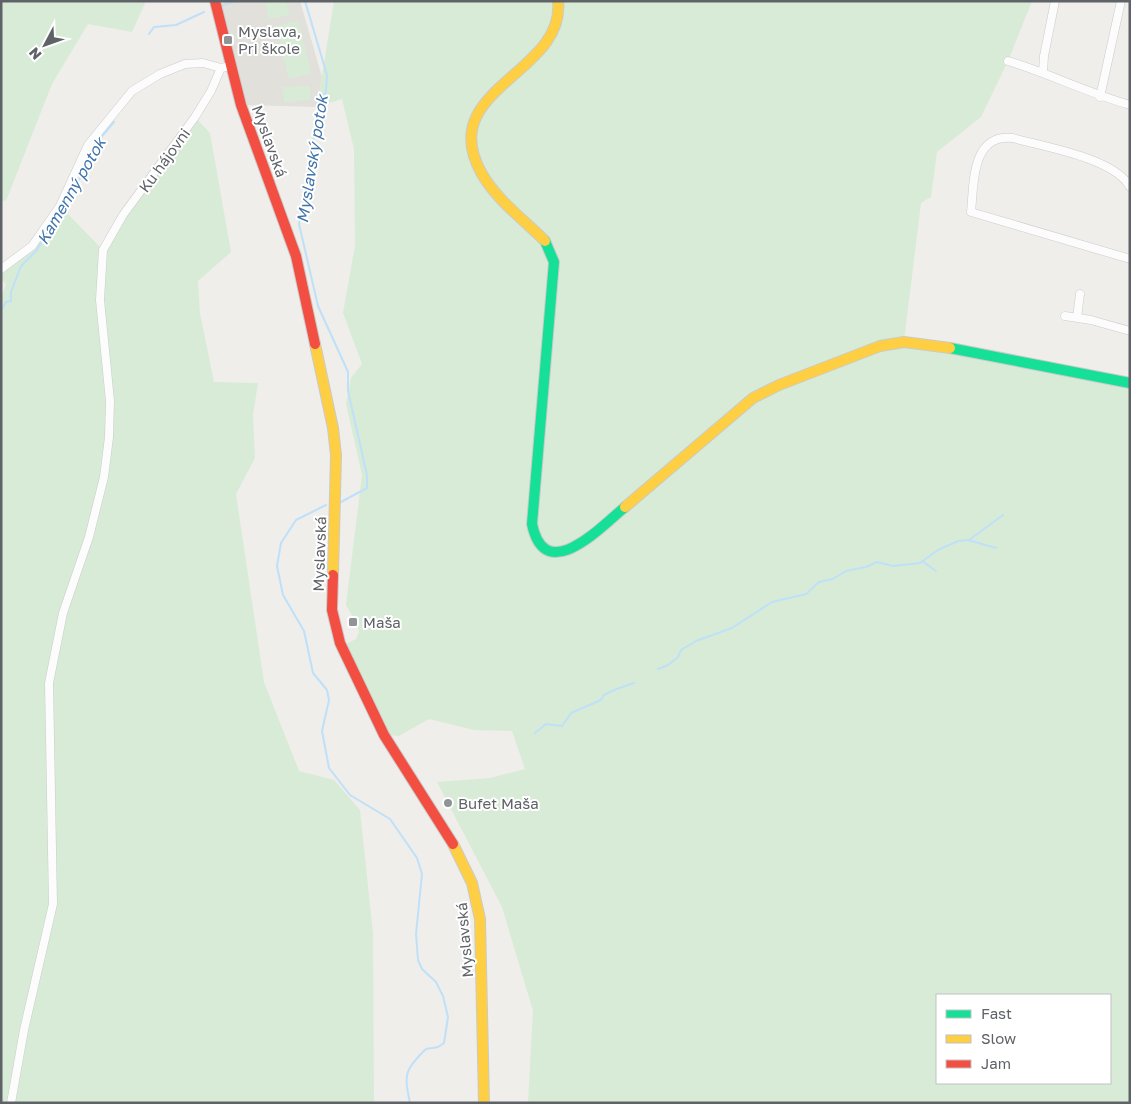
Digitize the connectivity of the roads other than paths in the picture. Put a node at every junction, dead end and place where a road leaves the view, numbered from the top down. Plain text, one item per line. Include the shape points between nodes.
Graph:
1 (215, 1) edge
2 (558, 1) edge
3 (1055, 1) edge
4 (1122, 1) edge
5 (1008, 61) dead end
6 (226, 67) junction
7 (1043, 72) junction
8 (1100, 97) junction
9 (1130, 105) edge
10 (1130, 187) edge
11 (1130, 259) edge
12 (1, 269) edge
13 (1080, 294) dead end
14 (1064, 316) dead end
15 (1077, 318) junction
16 (1130, 331) edge
17 (1130, 383) edge
18 (11, 1103) edge
19 (484, 1103) edge

1 - 6 street, Myslavská
2 - 17 street via 558,21 553,34 482,103 471,129 472,146 482,173 492,188 547,243 554,262 532,524 537,541 546,550 566,552 581,544 753,398 880,346 904,342 933,345
3 - 7 street
4 - 8 street
5 - 7 street
6 - 12 street via 189,63 132,90 88,145 60,206 32,246
6 - 18 street, Ku hájovni via 199,112 123,215 103,250 100,300 110,400 109,437 104,477 89,537 63,613 49,683 53,904
6 - 19 street, Myslavská via 296,256 333,428 336,455 332,610 335,628 381,730 458,852 477,902 482,941
7 - 8 street
8 - 9 street
10 - 11 street via 1117,171 1104,164 1013,138 1001,138 986,146 978,158 971,212
13 - 15 street
14 - 15 street
15 - 16 street

